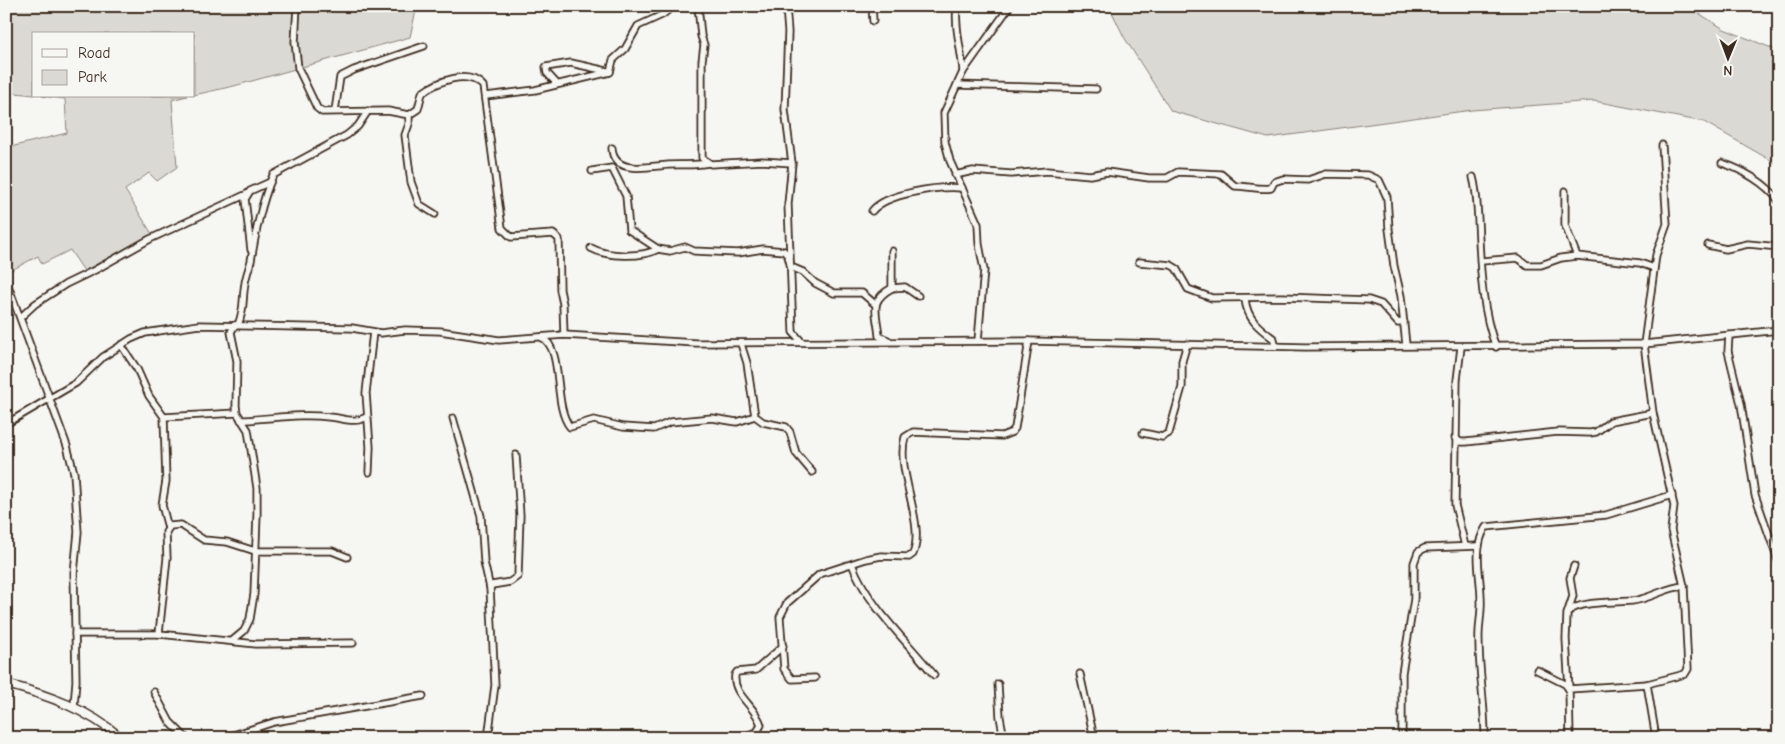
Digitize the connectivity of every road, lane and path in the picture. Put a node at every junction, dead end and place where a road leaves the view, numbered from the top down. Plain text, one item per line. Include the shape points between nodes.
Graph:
1 (297, 6) edge
2 (673, 6) edge
3 (698, 6) edge
4 (786, 6) edge
5 (872, 6) edge
6 (957, 6) edge
7 (1010, 6) edge
8 (872, 21) dead end
9 (424, 46) dead end
10 (610, 72) junction
11 (963, 72) junction
12 (557, 84) junction
13 (957, 84) junction
14 (1096, 89) dead end
15 (486, 96) junction
16 (335, 111) junction
17 (358, 111) junction
18 (368, 111) junction
19 (409, 115) junction
20 (361, 118) junction
21 (1662, 145) dead end
22 (612, 148) dead end
23 (708, 163) junction
24 (792, 163) junction
25 (1722, 163) dead end
26 (623, 166) junction
27 (612, 168) junction
28 (592, 171) dead end
29 (955, 175) junction
30 (1473, 177) dead end
31 (270, 182) junction
32 (962, 188) junction
33 (1565, 191) dead end
34 (247, 194) junction
35 (1779, 201) edge
36 (872, 211) dead end
37 (435, 214) dead end
38 (1708, 245) dead end
39 (1779, 247) edge
40 (591, 248) dead end
41 (658, 249) junction
42 (892, 251) dead end
43 (252, 254) junction
44 (1577, 256) junction
45 (1482, 261) junction
46 (1139, 262) dead end
47 (790, 267) junction
48 (1654, 268) junction
49 (6, 280) edge
50 (892, 288) junction
51 (918, 296) dead end
52 (1245, 299) junction
53 (876, 306) junction
54 (21, 317) junction
55 (1404, 322) junction
56 (236, 325) junction
57 (1779, 330) edge
58 (373, 332) junction
59 (793, 332) junction
60 (564, 335) junction
61 (1729, 335) junction
62 (540, 337) junction
63 (784, 341) junction
64 (801, 341) junction
65 (897, 341) junction
66 (978, 341) junction
67 (1029, 341) junction
68 (741, 344) junction
69 (1187, 344) junction
70 (1644, 344) junction
71 (120, 345) junction
72 (1275, 345) junction
73 (1406, 345) junction
74 (1496, 346) junction
75 (1461, 347) junction
76 (49, 399) junction
77 (237, 413) junction
78 (1653, 413) junction
79 (755, 416) junction
80 (164, 417) junction
81 (367, 417) junction
82 (453, 418) dead end
83 (241, 420) junction
84 (6, 424) edge
85 (1143, 433) dead end
86 (1455, 438) junction
87 (516, 455) dead end
88 (369, 472) dead end
89 (812, 472) dead end
90 (1672, 495) junction
91 (168, 528) junction
92 (1465, 546) junction
93 (1479, 546) junction
94 (255, 551) junction
95 (347, 557) dead end
96 (1779, 563) edge
97 (852, 564) junction
98 (1574, 566) dead end
99 (1684, 586) junction
100 (490, 588) junction
101 (1567, 614) junction
102 (75, 634) junction
103 (159, 634) junction
104 (232, 641) junction
105 (353, 643) dead end
106 (783, 646) junction
107 (1537, 670) dead end
108 (1080, 674) dead end
109 (934, 675) dead end
110 (814, 678) dead end
111 (6, 684) edge
112 (998, 684) dead end
113 (1647, 684) junction
114 (1569, 689) junction
115 (154, 692) dead end
116 (423, 696) dead end
117 (74, 706) junction
118 (121, 738) edge
119 (186, 738) edge
120 (224, 738) edge
121 (488, 738) edge
122 (738, 738) edge
123 (1004, 738) edge
124 (1094, 738) edge
125 (1402, 738) edge
126 (1485, 738) edge
127 (1570, 738) edge
128 (1656, 738) edge

1 - 16 street via 295,42 301,74 319,111
2 - 10 street via 638,26 625,49 613,60
3 - 23 street via 704,50 701,154
4 - 24 street via 785,110
5 - 8 street
6 - 11 street via 955,19
7 - 11 street
9 - 16 street via 340,77
10 - 12 street
10 - 12 street via 571,63 546,67
11 - 13 street
12 - 15 street
13 - 14 street
13 - 29 street via 944,113 945,142
15 - 19 street via 479,81 454,78 422,93 418,109
15 - 60 street via 502,228 510,237 553,234 559,239
16 - 17 street
17 - 18 street
17 - 20 street
18 - 19 street via 388,110
18 - 20 street
19 - 37 street via 410,124 405,135 411,182 419,204
20 - 31 street via 358,126 347,136 278,171
21 - 48 street via 1667,220
22 - 26 street via 614,158
23 - 24 street
23 - 26 street
24 - 47 street via 788,204
25 - 35 street via 1761,182
26 - 27 street
27 - 28 street
27 - 41 street via 626,196 629,230
29 - 32 street
29 - 55 street via 974,171 1011,174 1047,171 1167,178 1178,172 1221,174 1235,186 1265,189 1283,179 1308,180 1326,174 1368,175 1379,180 1387,197 1388,229
30 - 45 street via 1478,198
31 - 34 street
31 - 43 street via 259,211
32 - 36 street via 936,188 890,198 878,203
32 - 66 street via 978,224 984,270
33 - 44 street via 1565,225
34 - 43 street via 246,214
34 - 54 street via 150,239 66,284
38 - 39 street via 1726,249 1748,244
40 - 41 street via 599,252 633,254 646,254
41 - 47 street via 670,251 685,247 694,251 738,253 774,249 784,251
42 - 50 street
43 - 56 street via 245,282 244,312
44 - 45 street via 1541,266 1527,265 1518,258
44 - 48 street via 1640,263
45 - 74 street via 1490,329
46 - 52 street via 1171,264 1188,289 1212,298
47 - 53 street via 834,293 862,293
47 - 59 street
48 - 70 street
49 - 54 street
50 - 51 street via 905,287
50 - 53 street via 881,294
52 - 55 street via 1369,300 1381,304 1398,323
52 - 72 street via 1246,309 1255,325 1274,339
53 - 65 street via 879,336
54 - 76 street
55 - 73 street
56 - 58 street via 352,328
56 - 71 street via 190,325 145,333
56 - 77 street via 231,332 237,361
57 - 61 street
58 - 62 street via 440,331 499,340
58 - 81 street via 366,393
59 - 63 street
59 - 64 street
60 - 62 street
60 - 68 street
61 - 70 street
61 - 96 street via 1728,351 1741,404 1755,495
62 - 79 street via 550,343 556,362 559,398 570,427 594,420 623,427 654,429 670,422 712,418 737,422
63 - 64 street
63 - 68 street
64 - 65 street
65 - 66 street
66 - 67 street
67 - 69 street
67 - 97 street via 1012,432 1002,436 908,433 903,443 914,523 914,554 909,557 881,556
68 - 79 street
69 - 72 street
69 - 85 street via 1182,361 1182,387 1169,432 1162,437
70 - 74 street
70 - 78 street
71 - 76 street via 76,383
71 - 80 street
72 - 73 street
73 - 75 street
74 - 75 street
75 - 86 street
76 - 84 street
76 - 102 street via 74,473 78,532 74,573
77 - 80 street
77 - 83 street
78 - 86 street via 1611,421 1590,433 1558,432 1466,442
78 - 90 street
79 - 89 street via 763,422 786,427 796,453
80 - 91 street via 166,481 162,505
81 - 83 street via 358,421 329,416 286,415
81 - 88 street
82 - 100 street via 481,516 484,562
83 - 94 street via 248,430 257,488
86 - 92 street via 1455,505
87 - 100 street via 520,515 518,576
90 - 93 street via 1606,515 1490,526 1484,531
90 - 99 street via 1671,530
91 - 94 street via 181,525 204,540 227,542
91 - 103 street
92 - 93 street
92 - 125 street via 1425,548 1416,557 1414,599 1402,673
93 - 126 street via 1481,598 1478,640
94 - 95 street via 327,551
94 - 104 street via 250,619 244,632
97 - 106 street via 820,574 787,603 780,617
97 - 109 street via 858,580
98 - 101 street via 1570,578 1573,596
99 - 101 street via 1641,600 1590,604 1571,609
99 - 113 street via 1688,669 1685,674
100 - 121 street via 495,685
101 - 114 street
102 - 103 street
102 - 117 street
103 - 104 street
104 - 105 street via 279,645
106 - 110 street via 784,669 789,677
106 - 122 street via 756,670 734,675 737,690 753,708 761,725 757,732
107 - 114 street
108 - 124 street
111 - 117 street
112 - 123 street
113 - 114 street
113 - 128 street
114 - 127 street
115 - 119 street via 170,722
116 - 120 street via 274,722
117 - 118 street via 108,726

